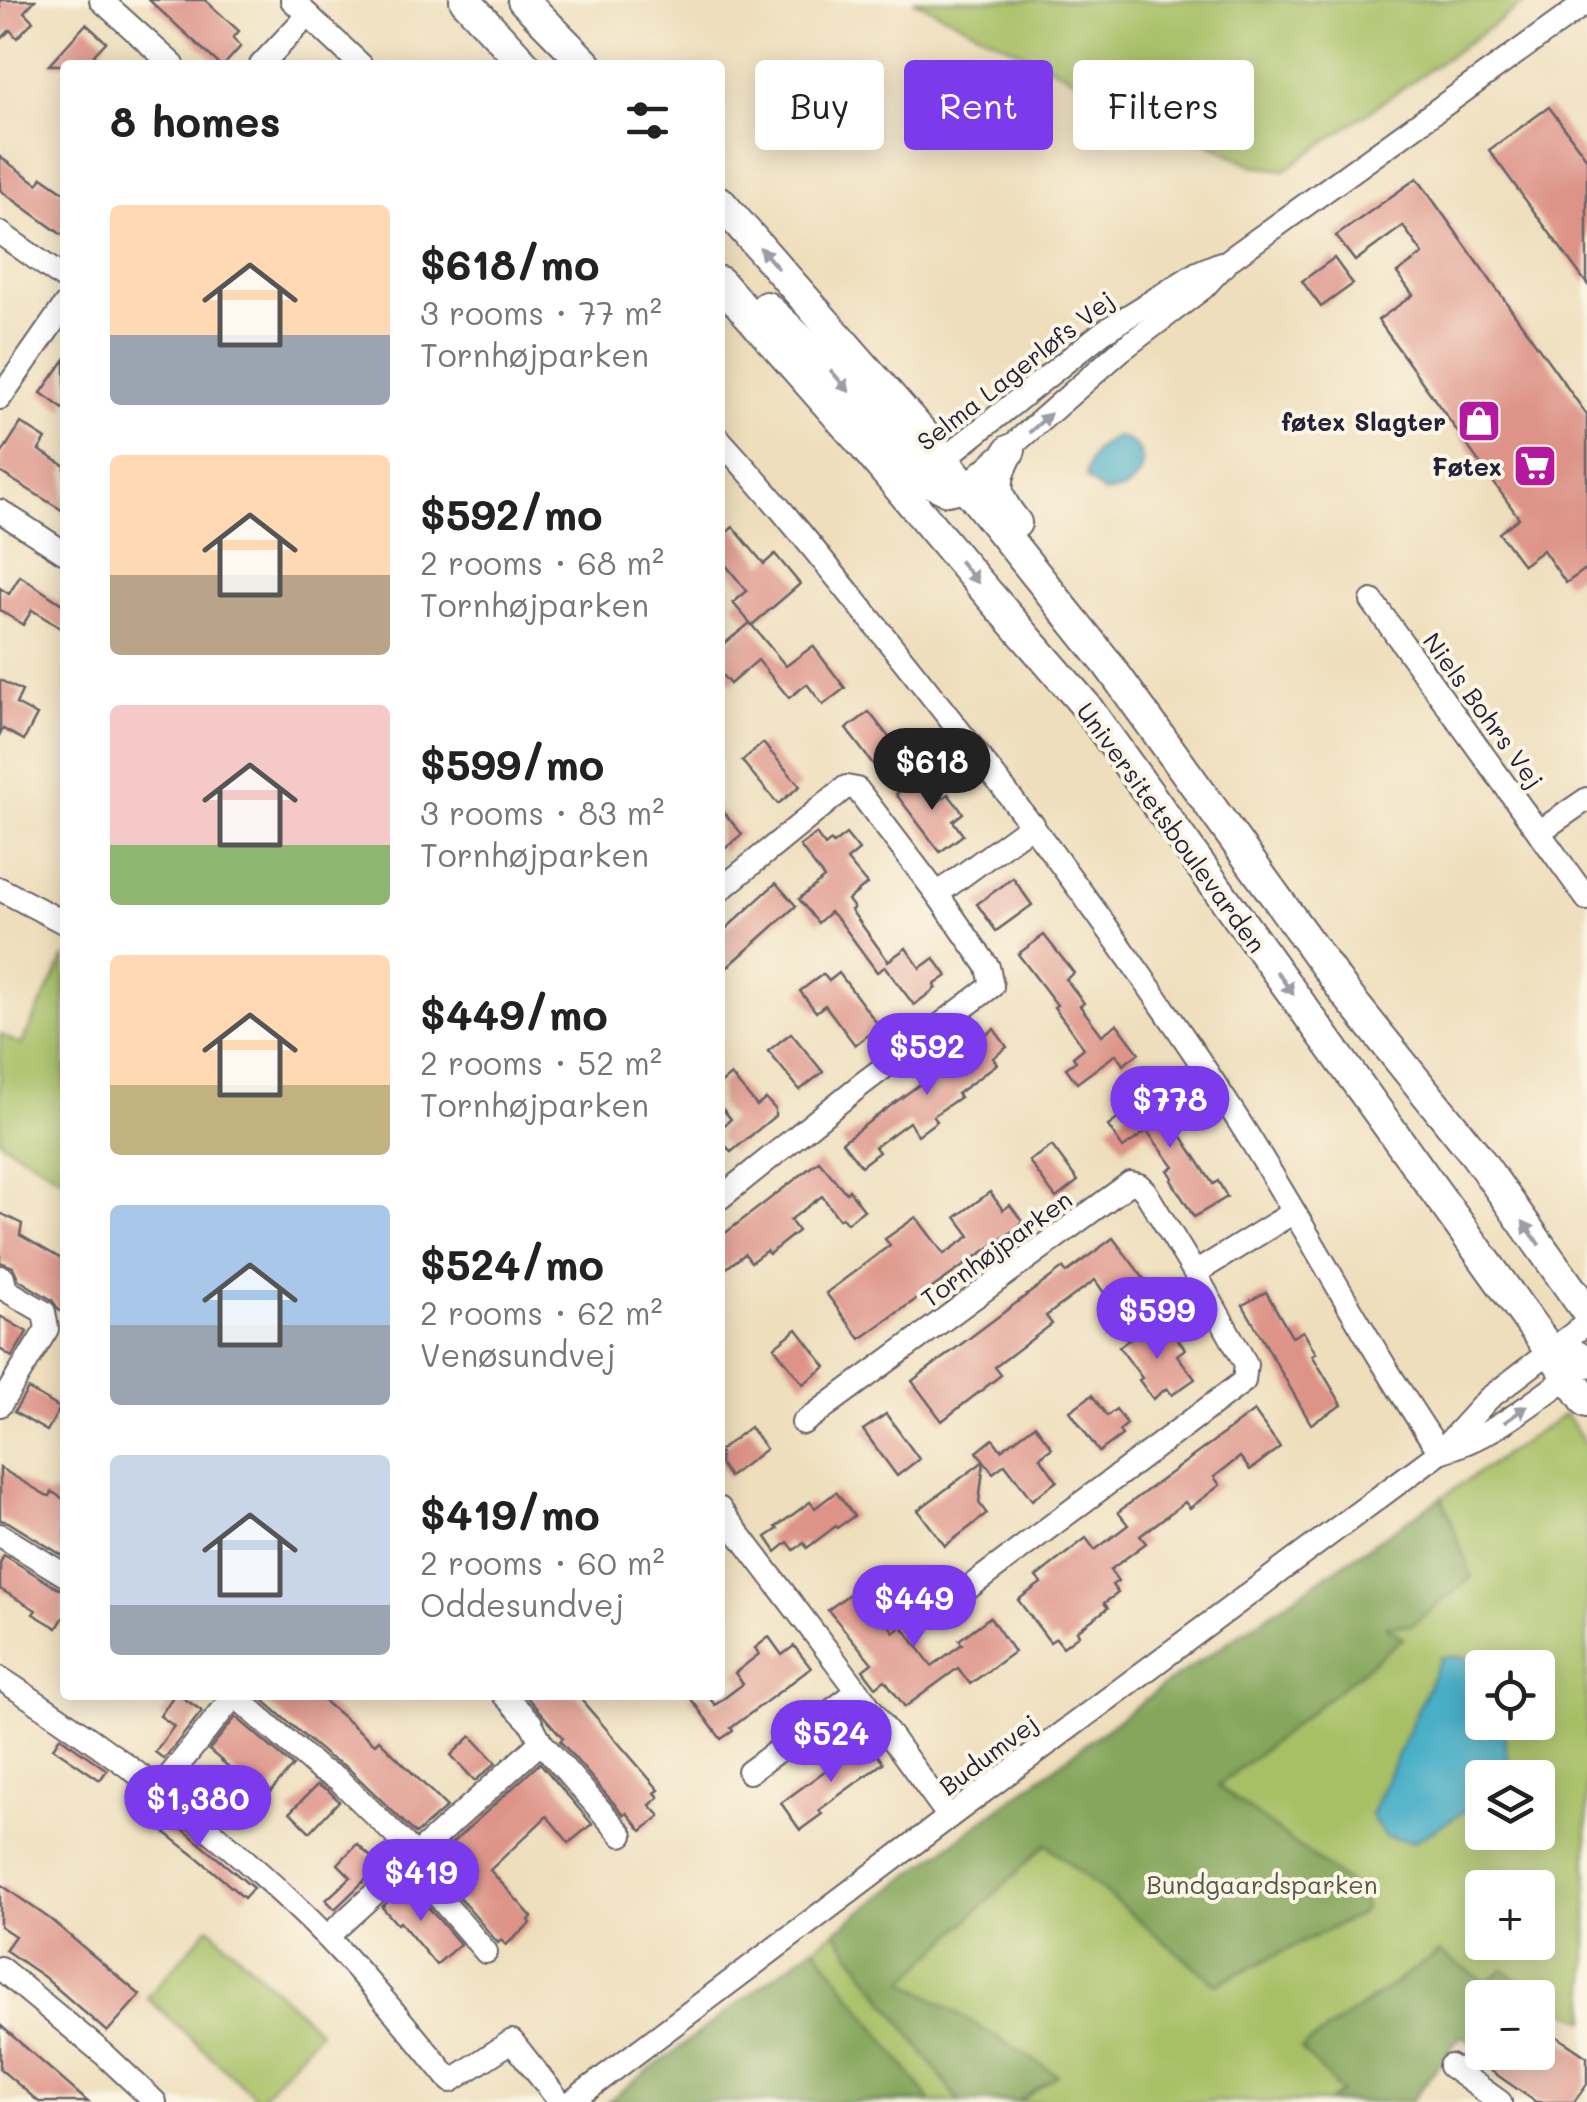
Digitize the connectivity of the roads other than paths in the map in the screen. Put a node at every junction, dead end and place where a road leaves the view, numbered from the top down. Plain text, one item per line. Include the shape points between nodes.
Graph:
1 (101, 0) edge
2 (464, 0) edge
3 (523, 0) edge
4 (1587, 2) edge
5 (300, 7) edge
6 (168, 60) edge
7 (264, 60) edge
8 (356, 60) edge
9 (520, 60) edge
10 (583, 60) edge
11 (725, 208) edge
12 (0, 233) edge
13 (1230, 260) junction
14 (725, 270) edge
15 (60, 275) edge
16 (725, 288) edge
17 (60, 312) edge
18 (0, 398) edge
19 (725, 450) edge
20 (1010, 450) junction
21 (934, 467) junction
22 (966, 486) junction
23 (0, 511) edge
24 (922, 516) junction
25 (60, 550) edge
26 (1372, 601) dead end
27 (1587, 799) edge
28 (1033, 824) junction
29 (1539, 832) junction
30 (725, 886) edge
31 (0, 889) edge
32 (938, 894) junction
33 (1587, 899) edge
34 (60, 920) edge
35 (1346, 994) junction
36 (725, 1194) edge
37 (1294, 1212) junction
38 (1194, 1273) junction
39 (0, 1276) edge
40 (1587, 1312) edge
41 (1587, 1323) edge
42 (56, 1334) edge
43 (1559, 1343) junction
44 (1581, 1368) edge
45 (1587, 1402) edge
46 (0, 1405) edge
47 (804, 1423) dead end
48 (1440, 1452) junction
49 (725, 1516) edge
50 (0, 1535) edge
51 (60, 1571) edge
52 (940, 1610) dead end
53 (0, 1678) edge
54 (858, 1691) junction
55 (231, 1700) edge
56 (239, 1700) edge
57 (509, 1700) edge
58 (541, 1742) junction
59 (749, 1772) dead end
60 (160, 1788) junction
61 (949, 1817) junction
62 (622, 1836) dead end
63 (413, 1858) junction
64 (327, 1938) junction
65 (486, 1952) dead end
66 (0, 1968) edge
67 (1450, 2066) dead end
68 (156, 2102) edge
69 (560, 2102) edge
70 (570, 2102) edge
71 (1500, 2102) edge

1 - 6 street
2 - 9 main road
3 - 10 main road
4 - 13 street, Selma Lagerløfs Vej
5 - 7 street
5 - 8 street
21 -> 11 main road, Universitetsboulevarden
12 - 15 street
20 -> 13 street, Selma Lagerløfs Vej
13 - 21 street, Selma Lagerløfs Vej via 1103,332
14 -> 21 main road
16 - 24 main road, Universitetsboulevarden
17 - 18 street
19 - 28 street
20 - 22 street, Selma Lagerløfs Vej
20 - 35 main road via 998,475 1004,508 1314,919 1330,943
21 - 22 main road, Universitetsboulevarden
21 - 24 street, Selma Lagerløfs Vej via 918,492
22 - 35 main road, Universitetsboulevarden via 1108,663
23 - 25 street
24 -> 43 main road, Universitetsboulevarden via 1085,705
26 - 29 street, Niels Bohrs Vej
27 - 29 street
28 - 32 street
28 - 37 street via 1169,1015
29 - 33 street, Niels Bohrs Vej
30 - 32 street via 846,787 857,789
31 - 34 street
32 - 36 street via 988,966 992,986
40 -> 35 main road, Universitetsboulevarden via 1475,1154
37 - 38 street
37 - 48 street
38 - 47 street, Tornhøjparken via 1145,1190 1130,1184
38 - 52 street, Tornhøjparken via 1246,1364 1244,1381
39 - 42 street via 6,1290 44,1312
41 - 43 street
42 - 46 street
43 - 44 main road, Universitetsboulevarden
43 - 48 street, Budumvej via 1488,1399
44 - 45 main road, Universitetsboulevarden
48 -> 44 street, Budumvej via 1506,1422
48 - 61 street, Budumvej
49 - 54 street
50 - 51 street
53 - 60 street
54 - 59 street
54 - 61 street
55 - 60 street
56 - 63 street via 336,1778
57 - 58 street
58 - 62 street
58 - 63 street
60 - 64 street
61 - 70 street, Budumvej
63 - 64 street
63 - 65 street
64 - 69 street via 451,2081 512,2041
66 - 68 street
67 - 71 street

